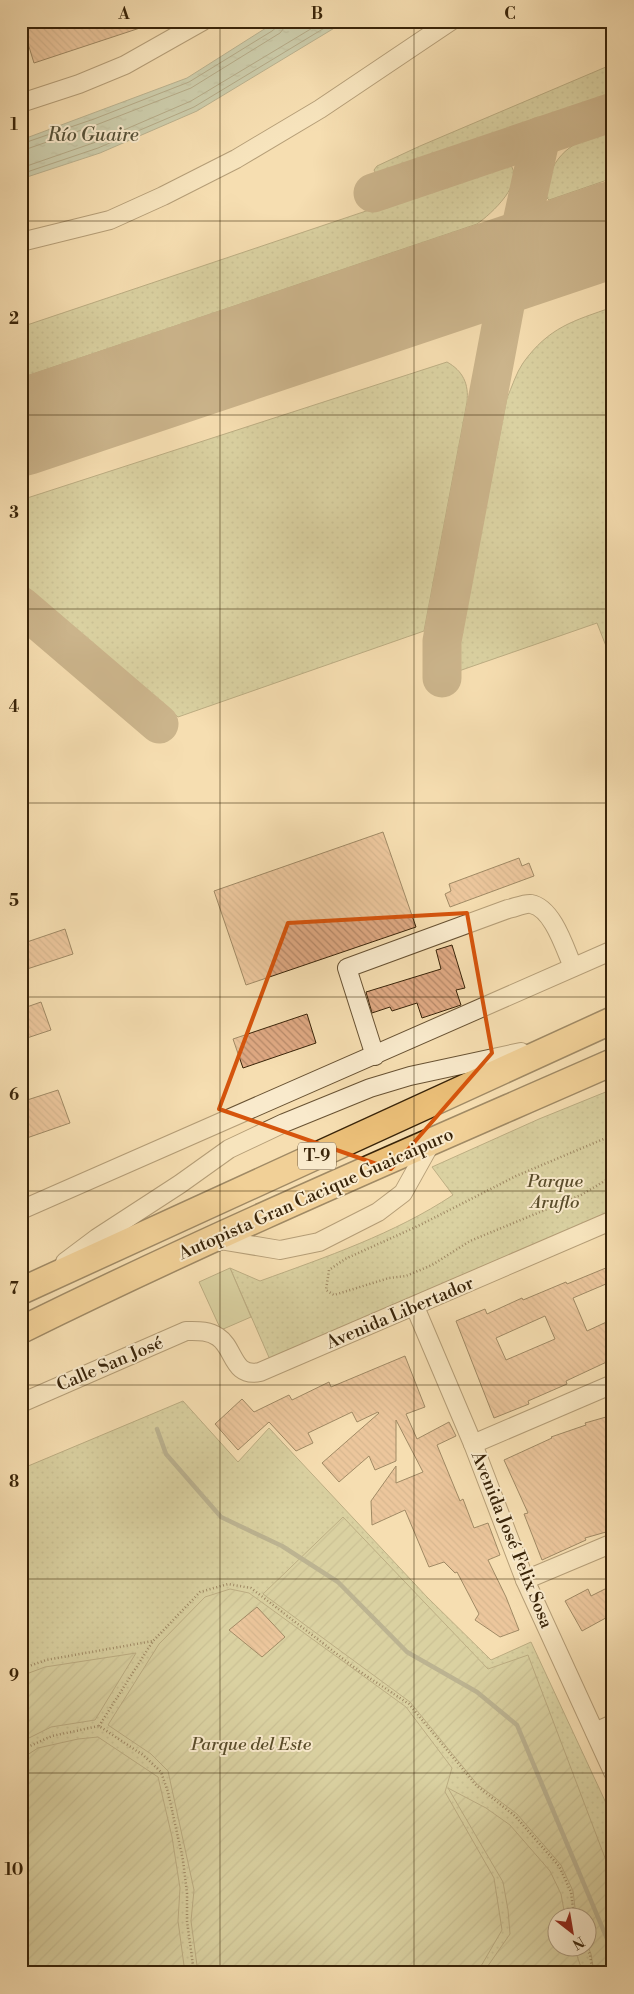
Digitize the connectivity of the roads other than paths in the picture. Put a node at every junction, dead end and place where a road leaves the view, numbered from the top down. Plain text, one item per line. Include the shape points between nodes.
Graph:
1 (204, 21) edge
2 (452, 21) edge
3 (25, 100) edge
4 (21, 242) edge
5 (613, 950) edge
6 (573, 967) junction
7 (613, 1020) edge
8 (570, 1040) junction
9 (374, 1056) junction
10 (613, 1062) edge
11 (432, 1141) junction
12 (21, 1210) edge
13 (613, 1220) edge
14 (213, 1239) junction
15 (21, 1289) edge
16 (415, 1307) junction
17 (21, 1330) edge
18 (199, 1331) joint
19 (613, 1384) edge
20 (21, 1403) edge
21 (473, 1444) junction
22 (613, 1543) edge
23 (526, 1580) junction
24 (613, 1724) edge
25 (595, 1732) junction
26 (613, 1772) edge

1 - 3 street via 125,66
2 - 4 street via 236,159 110,220
5 - 6 street
6 - 9 street
6 - 9 street via 546,912 531,904 508,909 347,968
7 - 8 highway, Autopista Gran Cacique Guaicaipuro / T-9
8 - 15 highway, Autopista Gran Cacique Guaicaipuro / T-9
8 - 15 street via 410,1076 370,1088 284,1123 229,1149 58,1268
9 - 12 street
10 - 11 highway, Autopista Gran Cacique Guaicaipuro / T-9
11 - 14 highway, Autopista Gran Cacique Guaicaipuro / T-9
11 - 14 street via 402,1193 378,1212 318,1242 280,1250
13 - 16 street, Avenida Libertador
14 - 17 highway, Autopista Gran Cacique Guaicaipuro / T-9
16 - 18 street, Avenida Libertador via 251,1374 238,1366 217,1336
16 - 21 street, Avenida José Felix Sosa
18 - 20 street, Calle San José via 186,1331
19 - 21 street
21 - 23 street, Avenida José Felix Sosa
22 - 23 street
23 - 25 street, Avenida José Felix Sosa
24 - 25 street
25 - 26 street, Avenida José Felix Sosa

